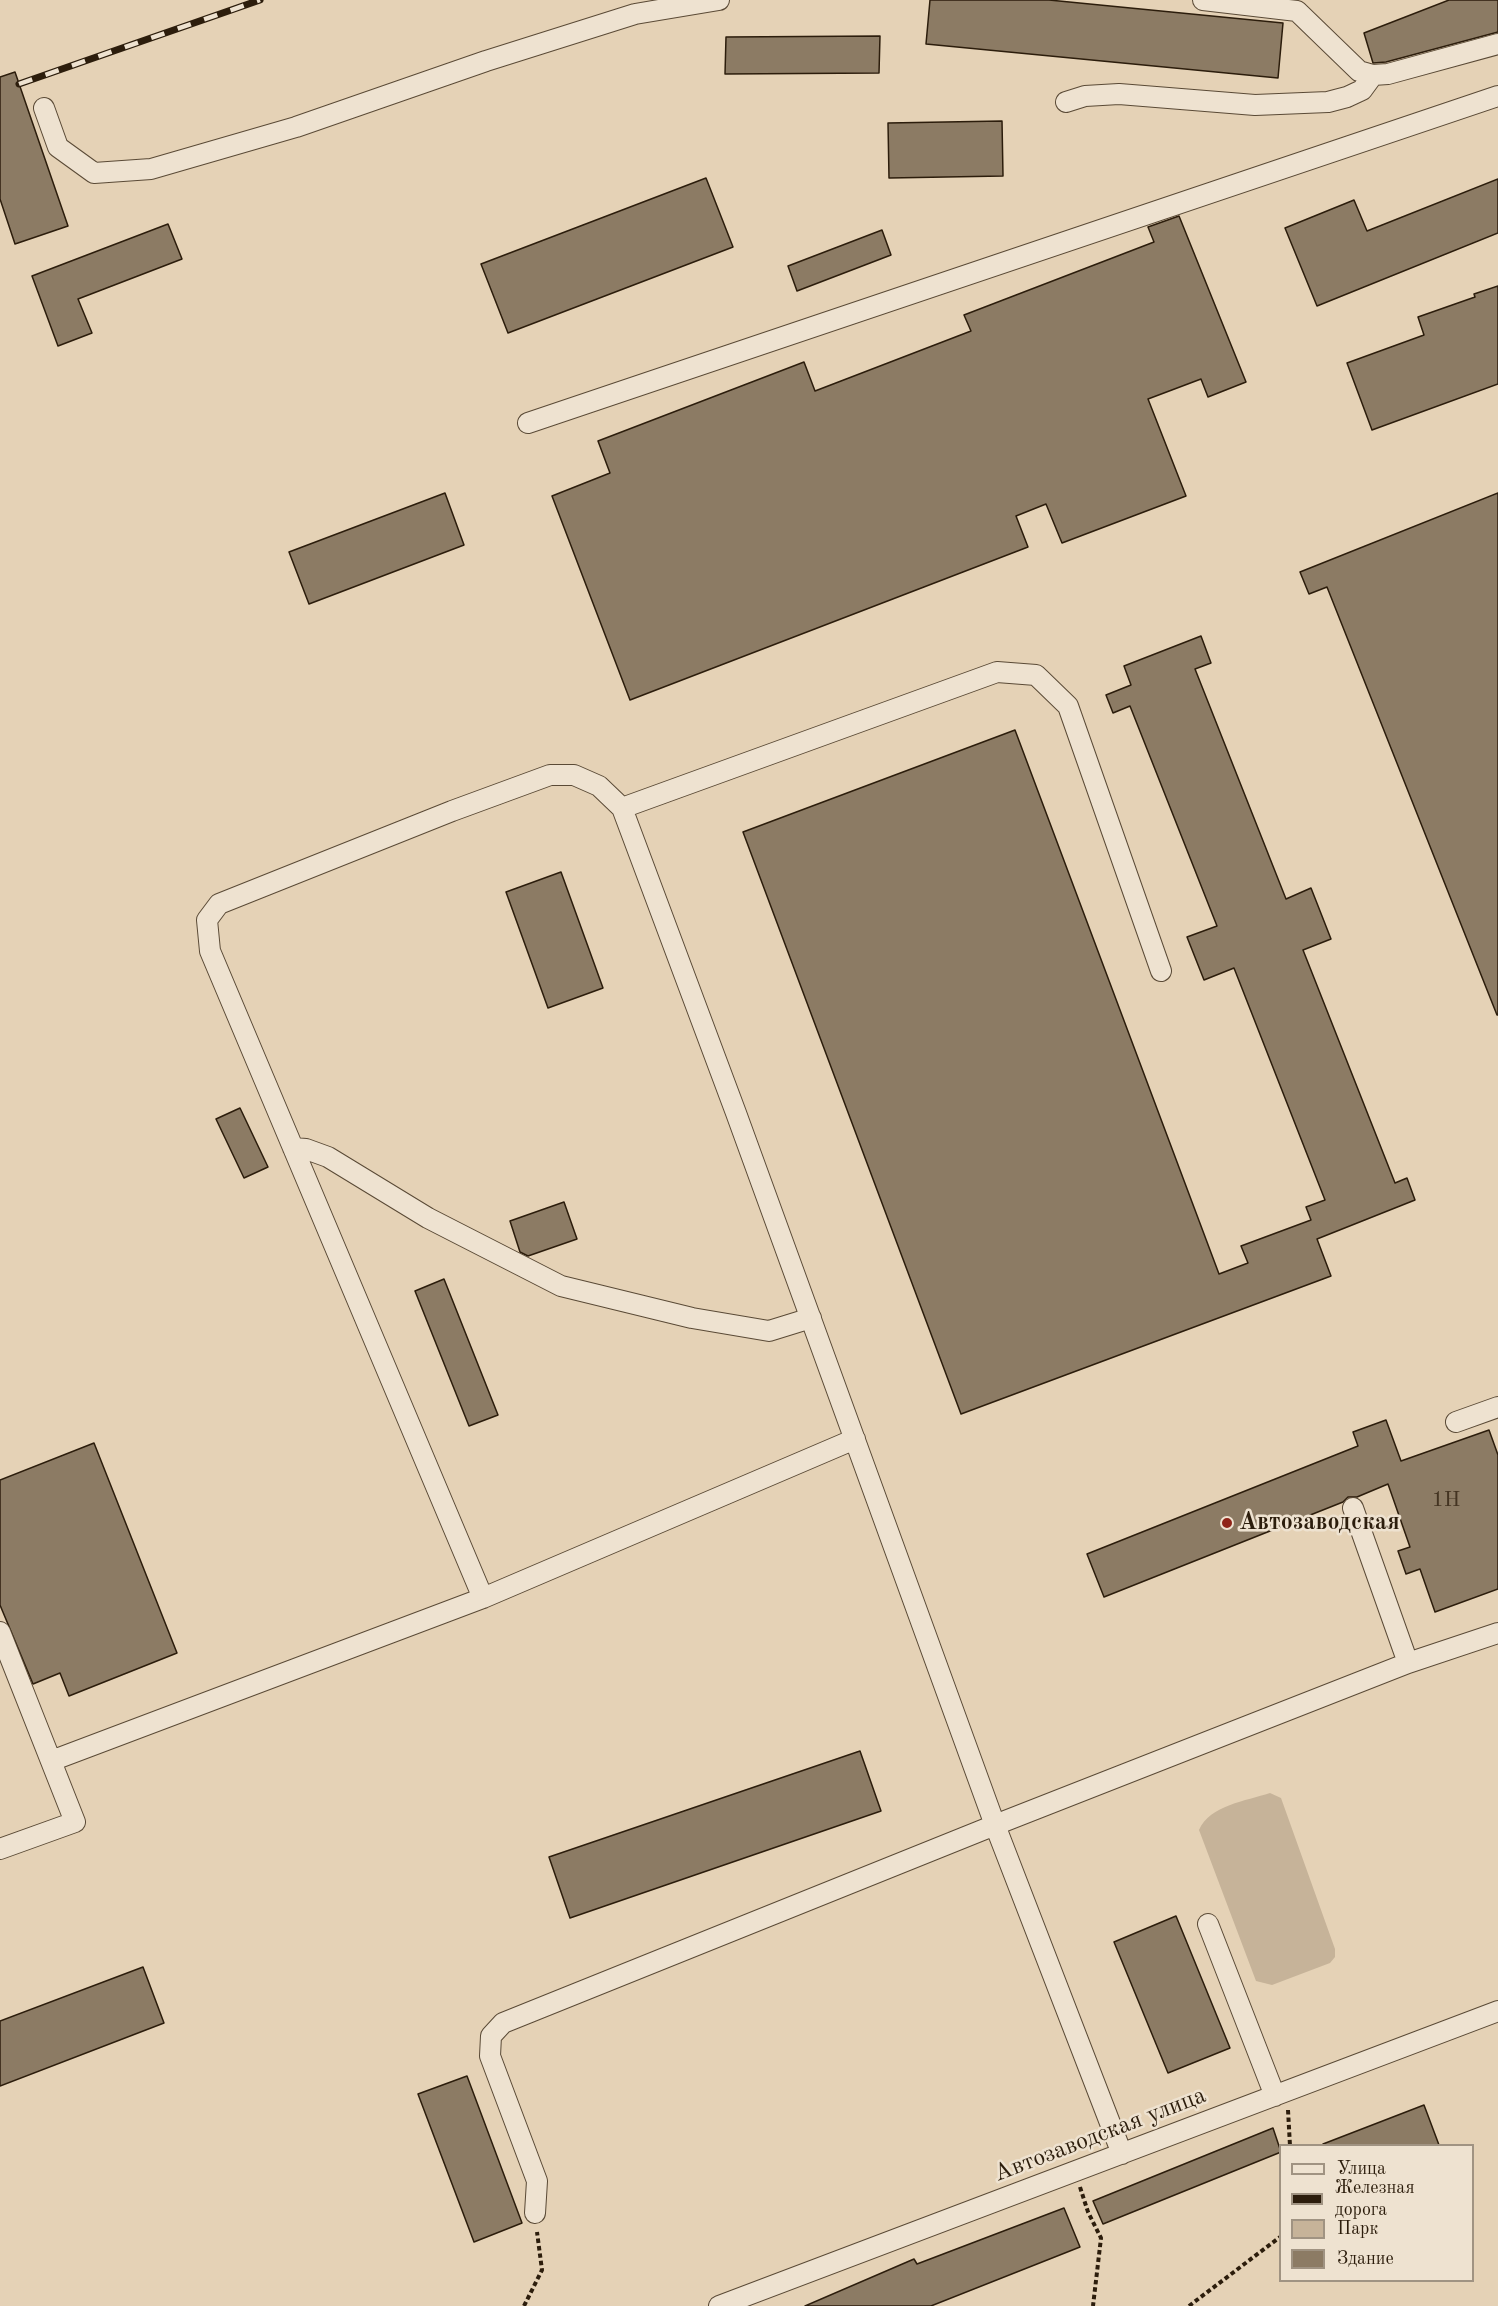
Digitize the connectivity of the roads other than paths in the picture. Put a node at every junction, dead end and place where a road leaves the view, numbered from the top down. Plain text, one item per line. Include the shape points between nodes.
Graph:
1 (719, 0) edge
2 (1203, 0) edge
3 (1498, 44) edge
4 (1373, 75) junction
5 (1498, 96) edge
6 (1066, 102) dead end
7 (44, 108) dead end
8 (528, 423) dead end
9 (622, 808) junction
10 (1161, 971) dead end
11 (293, 1148) junction
12 (811, 1318) junction
13 (1498, 1407) edge
14 (1456, 1422) dead end
15 (855, 1439) junction
16 (1353, 1508) dead end
17 (483, 1598) junction
18 (0, 1632) edge
19 (1498, 1633) edge
20 (1408, 1663) junction
21 (51, 1761) junction
22 (994, 1825) junction
23 (0, 1849) edge
24 (1208, 1924) dead end
25 (1498, 2011) edge
26 (1281, 2094) junction
27 (1122, 2154) junction
28 (534, 2213) road end
29 (719, 2306) edge

1 - 7 street via 635,14 296,127 151,169 94,173 58,147
2 - 4 street via 1297,11 1359,71
3 - 4 street
4 - 6 street via 1362,90 1328,102 1255,105 1119,94 1084,96
5 - 8 street
9 - 10 street via 997,672 1036,675 1068,706
9 - 11 street via 599,786 574,776 550,775 219,904 207,920 210,951
9 - 12 street
11 - 12 street via 327,1157 428,1218 561,1286 692,1318 768,1331
11 - 17 street
12 - 15 street
13 - 14 street
15 - 17 street
15 - 22 street
16 - 20 street
17 - 21 street
18 - 21 street
19 - 20 street
20 - 22 street
21 - 23 street via 75,1822
22 - 27 street
22 - 28 street via 503,2023 492,2036 490,2056 537,2181
24 - 26 street
25 - 26 street, Автозаводская улица
26 - 27 street, Автозаводская улица
27 - 29 street, Автозаводская улица

